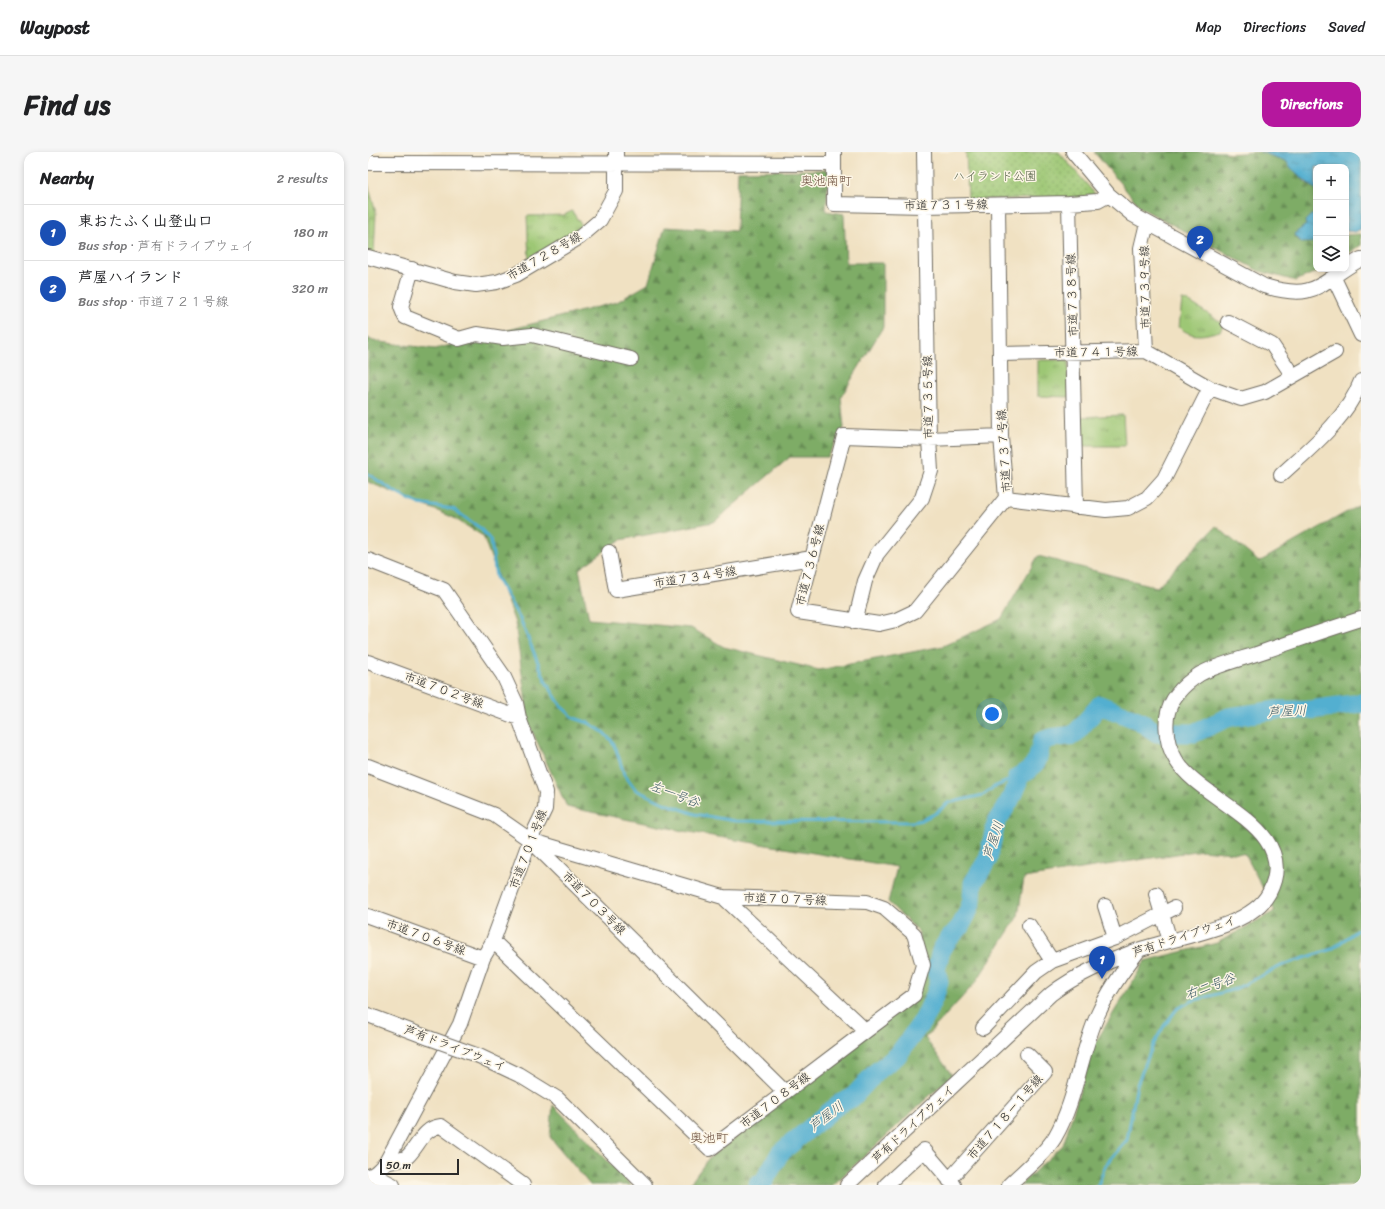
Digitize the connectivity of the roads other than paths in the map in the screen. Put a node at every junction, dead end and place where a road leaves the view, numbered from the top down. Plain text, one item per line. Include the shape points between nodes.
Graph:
1 (924, 152) edge
2 (1073, 152) edge
3 (691, 157) edge
4 (400, 158) edge
5 (472, 158) edge
6 (544, 158) edge
7 (616, 158) edge
8 (764, 158) edge
9 (834, 158) edge
10 (368, 163) edge
11 (1109, 195) junction
12 (1069, 203) junction
13 (998, 204) junction
14 (924, 206) junction
15 (1147, 224) junction
16 (368, 257) edge
17 (1361, 259) edge
18 (412, 269) junction
19 (1334, 278) junction
20 (1228, 322) dead end
21 (1361, 335) edge
22 (1146, 351) junction
23 (1073, 352) junction
24 (1335, 352) dead end
25 (1001, 354) junction
26 (631, 359) dead end
27 (1293, 376) junction
28 (1361, 381) edge
29 (1210, 388) junction
30 (1001, 436) junction
31 (929, 439) junction
32 (1281, 475) dead end
33 (1006, 498) junction
34 (1076, 507) junction
35 (610, 552) dead end
36 (812, 558) junction
37 (368, 560) edge
38 (1359, 620) edge
39 (855, 622) junction
40 (368, 662) edge
41 (519, 718) junction
42 (368, 766) edge
43 (530, 840) junction
44 (1156, 894) dead end
45 (723, 897) junction
46 (1105, 906) dead end
47 (1174, 908) dead end
48 (1162, 914) junction
49 (368, 916) edge
50 (1029, 925) dead end
51 (1115, 938) junction
52 (493, 941) junction
53 (1170, 941) junction
54 (1139, 950) junction
55 (484, 958) junction
56 (1052, 960) junction
57 (368, 1014) edge
58 (983, 1028) dead end
59 (866, 1031) junction
60 (1027, 1054) dead end
61 (785, 1092) junction
62 (386, 1164) junction
63 (371, 1176) edge
64 (951, 1182) edge
65 (393, 1185) edge
66 (523, 1185) edge
67 (645, 1185) edge
68 (847, 1185) edge
69 (886, 1185) edge
70 (1009, 1185) edge

1 - 14 street, 市道７３５号線
2 - 11 street
3 - 7 street
3 - 8 street
4 - 5 street
4 - 10 street
5 - 6 street
6 - 7 street
7 - 18 street, 市道７２８号線 via 616,191 600,220 580,237 516,275 497,282 476,285 455,282
8 - 9 street
9 - 14 street, 市道７３１号線 via 834,204
11 - 12 street, 市道７３１号線 via 1098,201
11 - 15 street
12 - 13 street, 市道７３１号線
12 - 23 street, 市道７３８号線
13 - 14 street, 市道７３１号線
13 - 25 street, 市道７３７号線
14 - 31 street, 市道７３５号線
15 - 19 street via 1264,286 1287,292 1299,292 1311,290
15 - 22 street, 市道７３９号線 via 1141,248
16 - 18 street, 市道７２８号線
17 - 19 street
18 - 26 street via 402,307 405,317 459,339 477,334 503,338 532,335
19 - 21 street
20 - 27 street via 1272,345
22 - 23 street, 市道７４１号線
22 - 29 street, 市道７４１号線
23 - 25 street, 市道７４１号線
23 - 34 street, 市道７３８号線
24 - 27 street, 市道７４１号線
25 - 30 street, 市道７３７号線
27 - 29 street, 市道７４１号線 via 1265,392 1241,399
28 - 32 street via 1355,396 1338,419
29 - 34 street, 市道７３７号線 via 1164,479 1147,498 1128,508 1106,510
30 - 31 street, 市道７３６号線
30 - 33 street, 市道７３７号線
31 - 36 street, 市道７３６号線 via 844,436
31 - 39 street, 市道７３５号線 via 931,471 922,498 877,554 865,581
33 - 34 street, 市道７３７号線
33 - 39 street, 市道７３６号線 via 915,611 896,620 879,624
35 - 36 street, 市道７３４号線 via 616,590
36 - 39 street, 市道７３６号線 via 798,612
37 - 41 street, 市道７０１号線 via 444,590 503,675 516,703
38 - 53 street, 芦有ドライブウェイ via 1210,669 1188,682 1173,700 1167,718 1168,740 1176,762 1264,836 1273,856 1275,870 1269,893 1251,913 1227,924
40 - 41 street, 市道７０２号線
41 - 43 street, 市道７０１号線 via 546,792 545,809
42 - 43 street, 市道７０３号線 via 494,815
43 - 45 street, 市道７０７号線
43 - 52 street, 市道７０１号線
43 - 61 street, 市道７０３号線
44 - 48 street
45 - 59 street
45 - 59 street, 市道７０７号線 via 866,902 884,908 914,934 923,965 914,995
46 - 51 street
47 - 48 street
48 - 51 street
48 - 53 street
49 - 55 street, 市道７０６号線
50 - 56 street
51 - 56 street
52 - 55 street, 市道７０１号線
52 - 61 street, 市道７０８号線 via 710,1149
53 - 54 street, 芦有ドライブウェイ
54 - 68 street, 芦有ドライブウェイ via 1091,969 1066,982 1051,994
54 - 70 street via 1124,969 1098,1013 1064,1118 1055,1138
55 - 62 street, 市道７０１号線 via 460,1024
56 - 58 street via 1036,972
57 - 67 street, 芦有ドライブウェイ, bridge via 492,1061 558,1099
59 - 61 street, 市道７０８号線
60 - 64 street, 市道７１８－１号線 via 1045,1072
62 - 63 street
62 - 66 street via 407,1157 427,1131 441,1126
63 - 65 street
64 - 69 street via 924,1150

